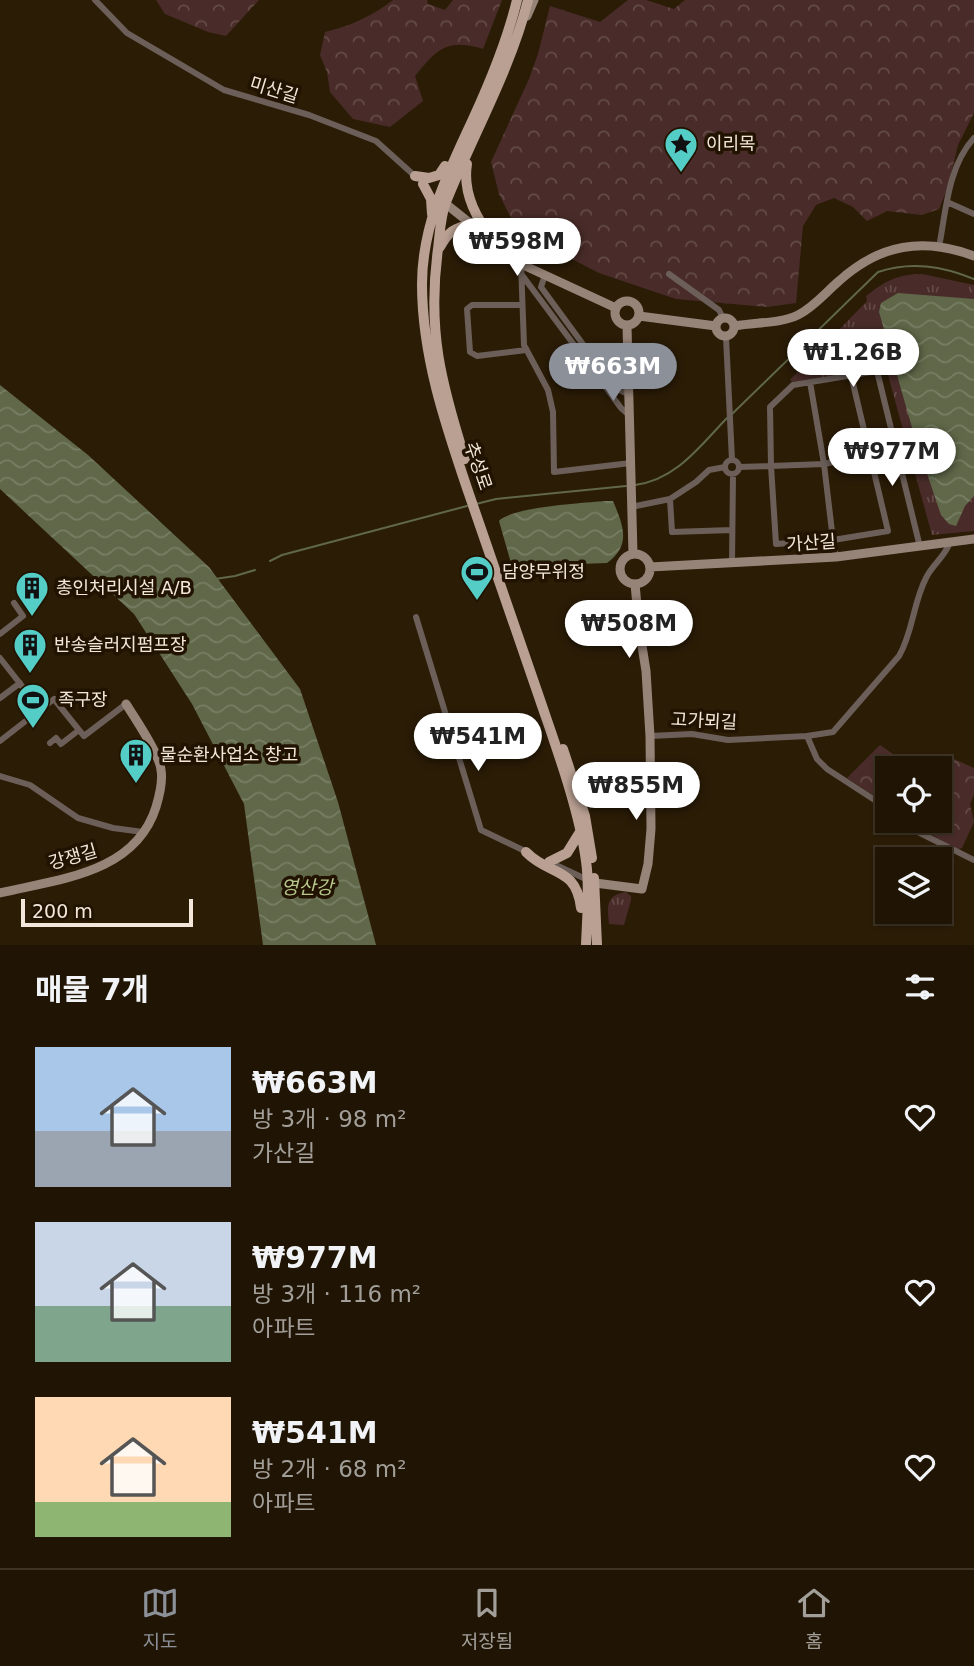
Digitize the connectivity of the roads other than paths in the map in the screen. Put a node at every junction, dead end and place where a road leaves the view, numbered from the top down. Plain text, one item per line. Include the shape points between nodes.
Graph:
1 (94, 0) edge
2 (517, 0) edge
3 (528, 0) edge
4 (534, 0) edge
5 (520, 34) junction
6 (974, 138) edge
7 (464, 150) junction
8 (419, 180) junction
9 (442, 202) junction
10 (947, 202) junction
11 (974, 214) edge
12 (432, 219) junction
13 (471, 224) junction
14 (495, 244) junction
15 (939, 247) junction
16 (437, 252) junction
17 (974, 256) edge
18 (522, 264) junction
19 (669, 274) dead end
20 (522, 275) junction
21 (545, 275) junction
22 (521, 304) junction
23 (616, 308) junction
24 (639, 316) junction
25 (720, 322) junction
26 (627, 326) junction
27 (734, 326) junction
28 (726, 337) junction
29 (526, 350) junction
30 (852, 375) junction
31 (810, 382) junction
32 (628, 394) junction
33 (629, 415) junction
34 (896, 449) junction
35 (870, 454) junction
36 (732, 460) junction
37 (631, 463) junction
38 (824, 464) junction
39 (771, 466) junction
40 (725, 467) junction
41 (739, 467) junction
42 (733, 474) junction
43 (472, 491) junction
44 (670, 499) junction
45 (631, 507) junction
46 (480, 515) junction
47 (732, 530) junction
48 (974, 539) edge
49 (833, 540) junction
50 (950, 542) junction
51 (920, 547) junction
52 (633, 554) junction
53 (836, 557) junction
54 (732, 563) junction
55 (650, 567) junction
56 (635, 584) junction
57 (14, 603) dead end
58 (416, 617) dead end
59 (0, 634) edge
60 (0, 658) edge
61 (20, 683) junction
62 (0, 698) edge
63 (126, 704) joint
64 (40, 709) junction
65 (79, 730) junction
66 (650, 736) junction
67 (807, 736) junction
68 (0, 741) edge
69 (50, 743) dead end
70 (0, 776) edge
71 (875, 800) edge
72 (143, 832) junction
73 (580, 832) junction
74 (920, 833) edge
75 (526, 852) junction
76 (974, 860) edge
77 (549, 862) junction
78 (591, 882) junction
79 (0, 892) edge
80 (584, 945) edge
81 (597, 945) edge

1 - 8 street, 미산길 via 127,33 223,90 376,141
2 - 7 main road, 추성로 via 509,34
3 - 5 main road, 추성로
4 - 5 street
5 - 7 main road, 추성로
6 - 10 street via 957,164
7 - 8 main road via 439,175
7 - 9 main road, 추성로 via 446,175
7 - 14 main road via 470,201
8 - 9 street, 미산길
8 - 12 main road via 430,199
9 - 12 main road, 추성로
9 - 13 street
9 - 16 main road, 추성로
10 - 11 street
10 - 15 street
12 - 43 main road, 추성로 via 422,282 429,351 440,409
13 - 14 street
13 - 16 main road via 453,229
14 - 18 street
15 - 17 street
15 - 27 street via 895,248 874,255 799,315
16 - 43 main road, 추성로 via 436,347
18 - 20 street
18 - 21 street
19 - 25 street via 719,310
20 - 22 street
20 - 33 street
21 - 23 street
21 - 32 street via 541,287 615,388
22 - 29 street
22 - 29 street via 472,305 467,309 470,352 477,356
23 - 24 street via 629,301 639,308
23 - 26 street via 617,320
24 - 25 street
24 - 26 street
25 - 27 street via 729,319
25 - 28 street via 719,334
26 - 32 street
27 - 28 street
28 - 36 street
29 - 37 street via 548,390 554,412 554,472
30 - 31 street
30 - 34 street via 877,371
30 - 35 street
31 - 38 street
31 - 39 street via 793,385 770,407
32 - 33 street
33 - 37 street
34 - 35 street
34 - 51 street
35 - 38 street
35 - 49 street via 888,531
36 - 40 street
36 - 41 street
37 - 45 street
38 - 39 street
38 - 49 street
39 - 41 street
39 - 49 street via 776,544
40 - 42 street
40 - 44 street via 709,470
41 - 42 street
42 - 47 street
43 - 46 main road, 추성로
44 - 45 street
44 - 47 street via 672,532
45 - 52 street
46 - 73 main road, 추성로
46 - 78 main road, 추성로 via 575,782 592,852
47 - 54 street
48 - 50 street, 가산길
49 - 53 street
50 - 51 street, 가산길
50 - 67 street, 고가뫼길 via 926,578 899,656 833,732
51 - 53 street, 가산길
52 - 55 street via 642,555
52 - 56 street via 622,561 620,570
53 - 54 street, 가산길
54 - 55 street, 가산길
55 - 56 street via 648,576
56 - 66 street
57 - 59 street via 23,616
58 - 75 street via 481,830
60 - 61 street
61 - 62 street
61 - 64 street
63 - 65 street via 84,736
63 - 72 street, 강쟁길 via 162,770 156,808
64 - 65 street via 54,699
64 - 68 street
65 - 69 street via 61,744 56,738
66 - 67 street, 고가뫼길 via 692,734 727,740
66 - 78 street, 고가뫼길 via 651,829 642,890
67 - 71 street via 827,769
70 - 72 street, 강쟁길 via 30,785 78,818
72 - 79 street, 강쟁길 via 123,856 98,869
73 - 77 main road via 567,853
73 - 78 main road, 추성로
74 - 76 street
75 - 77 street
75 - 80 main road via 567,875 574,884 580,894
77 - 78 street
78 - 80 main road, 추성로
78 - 81 main road, 추성로

